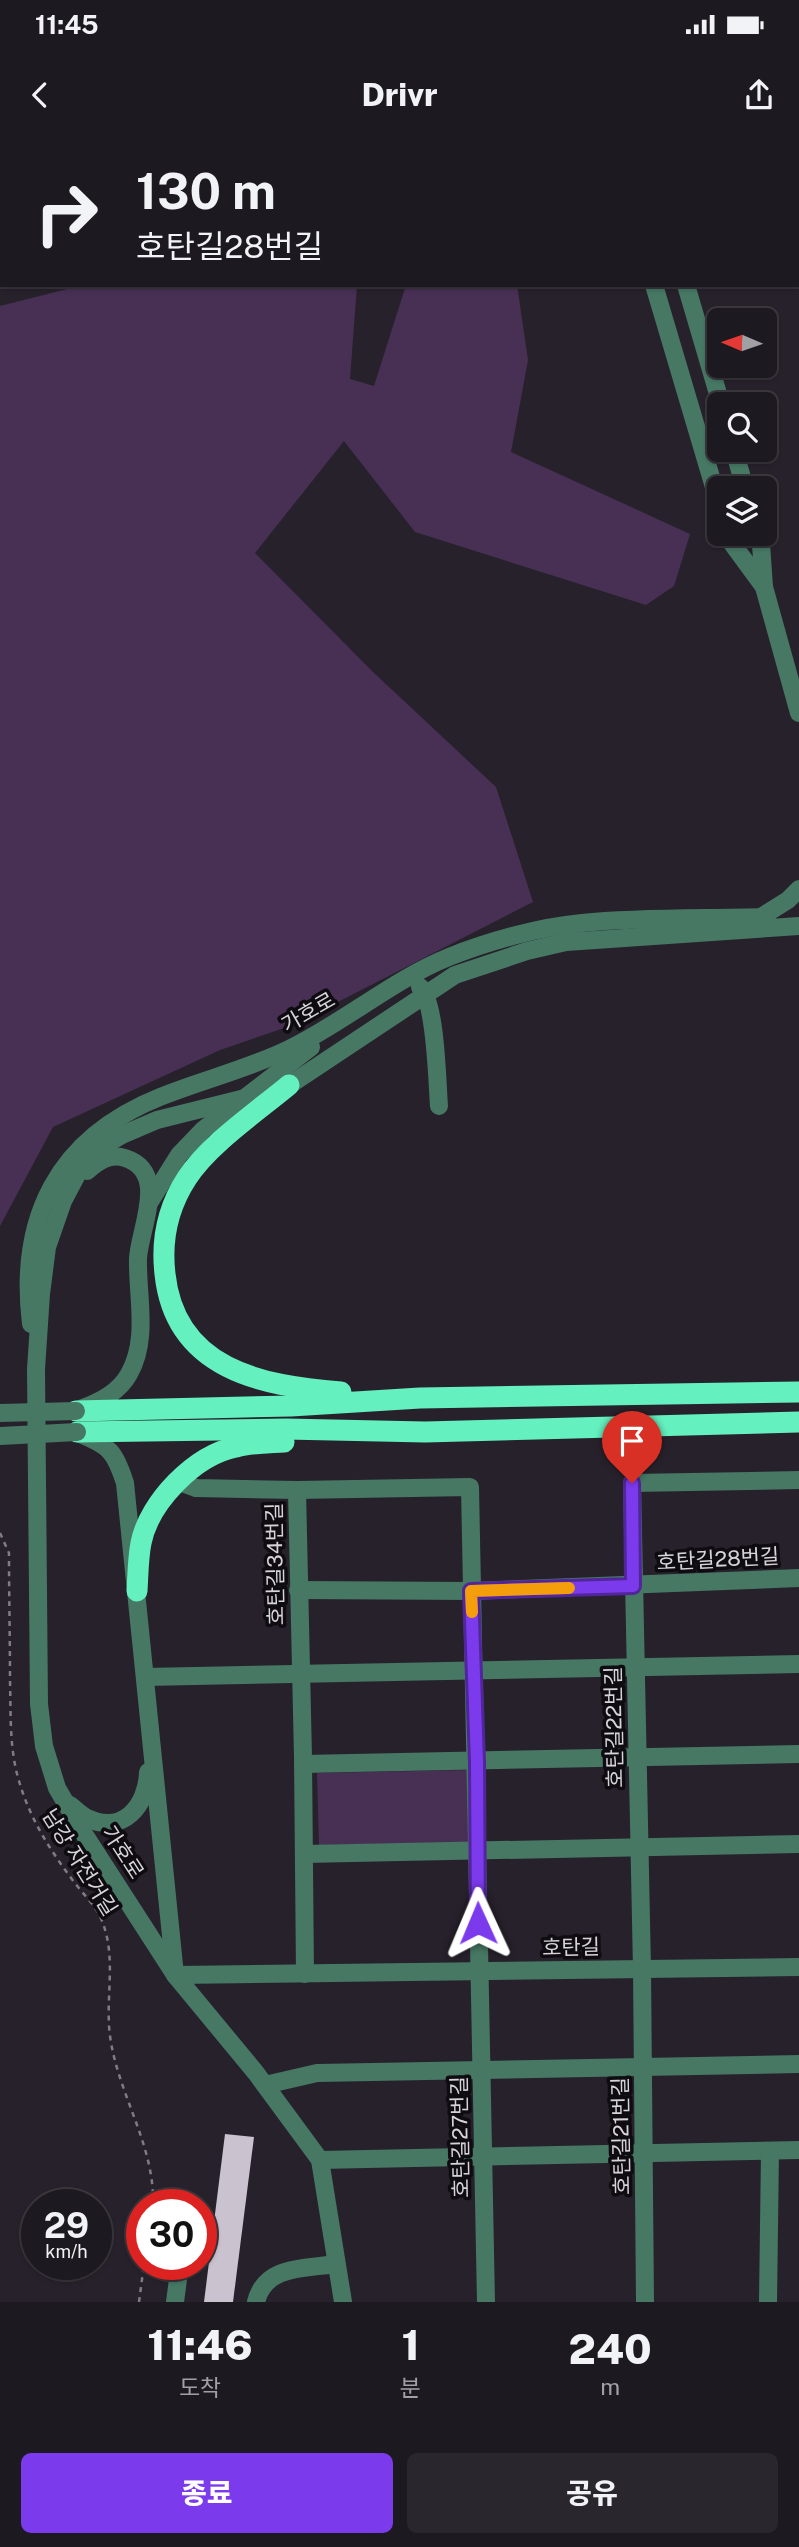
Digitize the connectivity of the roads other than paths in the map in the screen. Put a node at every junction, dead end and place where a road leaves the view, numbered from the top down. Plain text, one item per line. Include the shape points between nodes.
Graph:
1 (655, 287) edge
2 (687, 287) edge
3 (717, 392) edge
4 (710, 476) edge
5 (734, 546) edge
6 (761, 546) edge
7 (764, 587) junction
8 (799, 713) edge
9 (799, 888) edge
10 (799, 916) edge
11 (764, 923) junction
12 (799, 926) edge
13 (799, 938) edge
14 (411, 978) junction
15 (426, 993) junction
16 (363, 1006) junction
17 (289, 1085) junction
18 (245, 1099) junction
19 (439, 1106) dead end
20 (63, 1201) junction
21 (149, 1204) junction
22 (36, 1369) junction
23 (799, 1392) edge
24 (420, 1398) junction
25 (76, 1411) junction
26 (0, 1413) edge
27 (799, 1422) edge
28 (425, 1432) junction
29 (77, 1433) junction
30 (0, 1436) edge
31 (799, 1480) edge
32 (177, 1481) junction
33 (297, 1490) junction
34 (799, 1578) edge
35 (633, 1586) junction
36 (298, 1590) junction
37 (137, 1591) junction
38 (471, 1591) junction
39 (799, 1664) edge
40 (635, 1668) junction
41 (473, 1671) junction
42 (300, 1674) junction
43 (145, 1677) junction
44 (149, 1716) junction
45 (799, 1754) edge
46 (638, 1758) junction
47 (477, 1762) junction
48 (303, 1764) junction
49 (65, 1802) junction
50 (799, 1844) edge
51 (639, 1847) junction
52 (477, 1851) junction
53 (303, 1854) junction
54 (799, 1967) edge
55 (642, 1969) junction
56 (479, 1970) junction
57 (305, 1974) junction
58 (175, 1975) junction
59 (799, 2064) edge
60 (643, 2067) junction
61 (481, 2068) junction
62 (265, 2085) junction
63 (799, 2150) edge
64 (770, 2151) junction
65 (644, 2154) junction
66 (483, 2157) junction
67 (320, 2160) junction
68 (336, 2264) junction
69 (178, 2280) edge
70 (175, 2302) edge
71 (256, 2302) edge
72 (343, 2302) edge
73 (486, 2302) edge
74 (645, 2302) edge
75 (768, 2302) edge

1 - 4 street
2 - 3 street
5 - 7 street
6 - 7 street
7 - 8 street
9 - 11 street
10 - 11 street, 가호로
11 - 12 street, 가호로
11 - 13 street
11 - 14 street, 가호로 via 582,923 535,930 449,957
11 - 15 street, 가호로 via 566,942 455,975
14 - 15 street
14 - 16 street, 가호로
15 - 17 street, 가호로
15 - 19 street
16 - 18 street
16 - 22 street, 가호로 via 288,1050 158,1097 127,1113 91,1136 66,1161 48,1193 32,1240 28,1300
17 - 18 street, 가호로
17 - 24 highway via 209,1150 187,1177 170,1210 163,1252 167,1294 180,1326 200,1349 264,1382
18 - 20 street, 가호로 via 157,1120 122,1135 98,1149 81,1167
18 - 21 street via 203,1130 179,1155
20 - 21 street via 96,1163 112,1156 141,1166 149,1183
20 - 22 street, 가호로 via 47,1247
21 - 25 street via 138,1255 139,1347 130,1373 102,1400
22 - 49 street, 가호로 via 39,1704 44,1746
23 - 24 highway
24 - 25 highway
25 - 26 street, bridge
27 - 28 highway
28 - 29 highway
28 - 32 highway via 233,1447
29 - 30 street, bridge
29 - 37 street via 101,1443 118,1460
31 - 35 street, 호탄길22번길 via 632,1483
32 - 33 street, 호탄길34번길 via 196,1488
32 - 37 highway via 150,1515 141,1542
33 - 36 street, 호탄길34번길
33 - 38 street via 470,1487
34 - 35 street, 호탄길28번길
35 - 38 street, 호탄길28번길
35 - 40 street, 호탄길22번길
36 - 38 street, 호탄길28번길
36 - 42 street, 호탄길34번길
37 - 43 street
38 - 41 street
39 - 40 street
40 - 41 street
40 - 46 street, 호탄길22번길
41 - 42 street
41 - 47 street
42 - 43 street
42 - 48 street, 호탄길34번길
43 - 44 street
44 - 49 street via 148,1788 141,1805 128,1817 107,1823 88,1818
44 - 58 street
45 - 46 street
46 - 47 street
46 - 51 street, 호탄길22번길
47 - 48 street
47 - 52 street
48 - 53 street, 호탄길34번길
49 - 58 street, 가호로
50 - 51 street
51 - 52 street
51 - 55 street, 호탄길22번길
52 - 53 street
52 - 56 street
53 - 57 street, 호탄길34번길
54 - 55 street, 호탄길
55 - 56 street, 호탄길
55 - 60 street, 호탄길21번길
56 - 57 street, 호탄길
56 - 61 street, 호탄길27번길
57 - 58 street, 호탄길
58 - 62 street, 가호로
59 - 60 street
60 - 61 street
60 - 65 street, 호탄길21번길
61 - 62 street via 317,2073
61 - 66 street, 호탄길27번길
62 - 67 street, 가호로
63 - 64 street
64 - 65 street
64 - 75 street
65 - 66 street
65 - 74 street, 호탄길21번길
66 - 67 street
66 - 73 street, 호탄길27번길
67 - 68 street, 가호로
68 - 71 street via 275,2273 263,2284
68 - 72 street, 가호로
69 - 70 street

